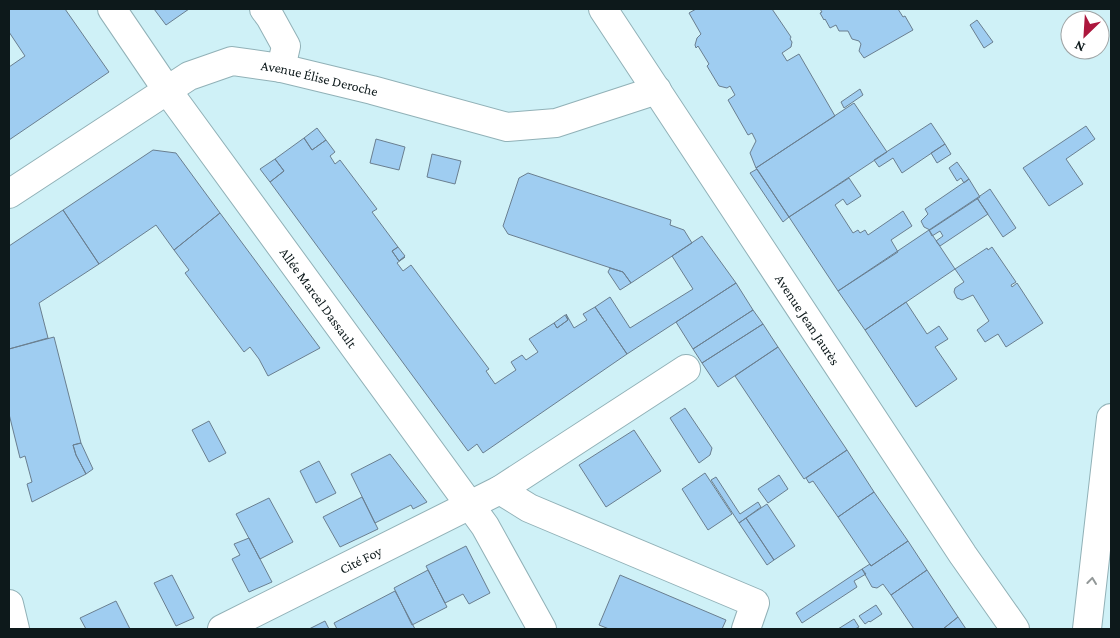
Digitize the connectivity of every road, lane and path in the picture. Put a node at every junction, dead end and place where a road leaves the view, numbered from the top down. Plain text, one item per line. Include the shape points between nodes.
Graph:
1 (112, 9) edge
2 (264, 9) edge
3 (603, 9) edge
4 (281, 68) junction
5 (167, 90) junction
6 (657, 90) junction
7 (9, 194) edge
8 (686, 369) dead end
9 (1111, 418) edge
10 (500, 490) junction
11 (470, 505) junction
12 (9, 604) edge
13 (15, 629) edge
14 (222, 629) edge
15 (542, 629) edge
16 (746, 629) edge
17 (1015, 629) edge
18 (1087, 629) edge

1 - 5 street, Allée Marcel Dassault
2 - 4 street via 286,46
3 - 6 street, Avenue Jean Jaurès
4 - 5 street, Avenue Élise Deroche via 232,61 189,76
4 - 6 street, Avenue Élise Deroche via 507,127 556,123
5 - 7 street, Avenue Élise Deroche
5 - 11 street, Allée Marcel Dassault
6 - 17 street, Avenue Jean Jaurès
8 - 10 street, Cité Foy
18 -> 9 street
10 - 11 street, Cité Foy
10 - 16 street via 529,508 755,603
11 - 14 street, Cité Foy
11 - 15 street, Allée Marcel Dassault via 486,526
12 - 13 street

